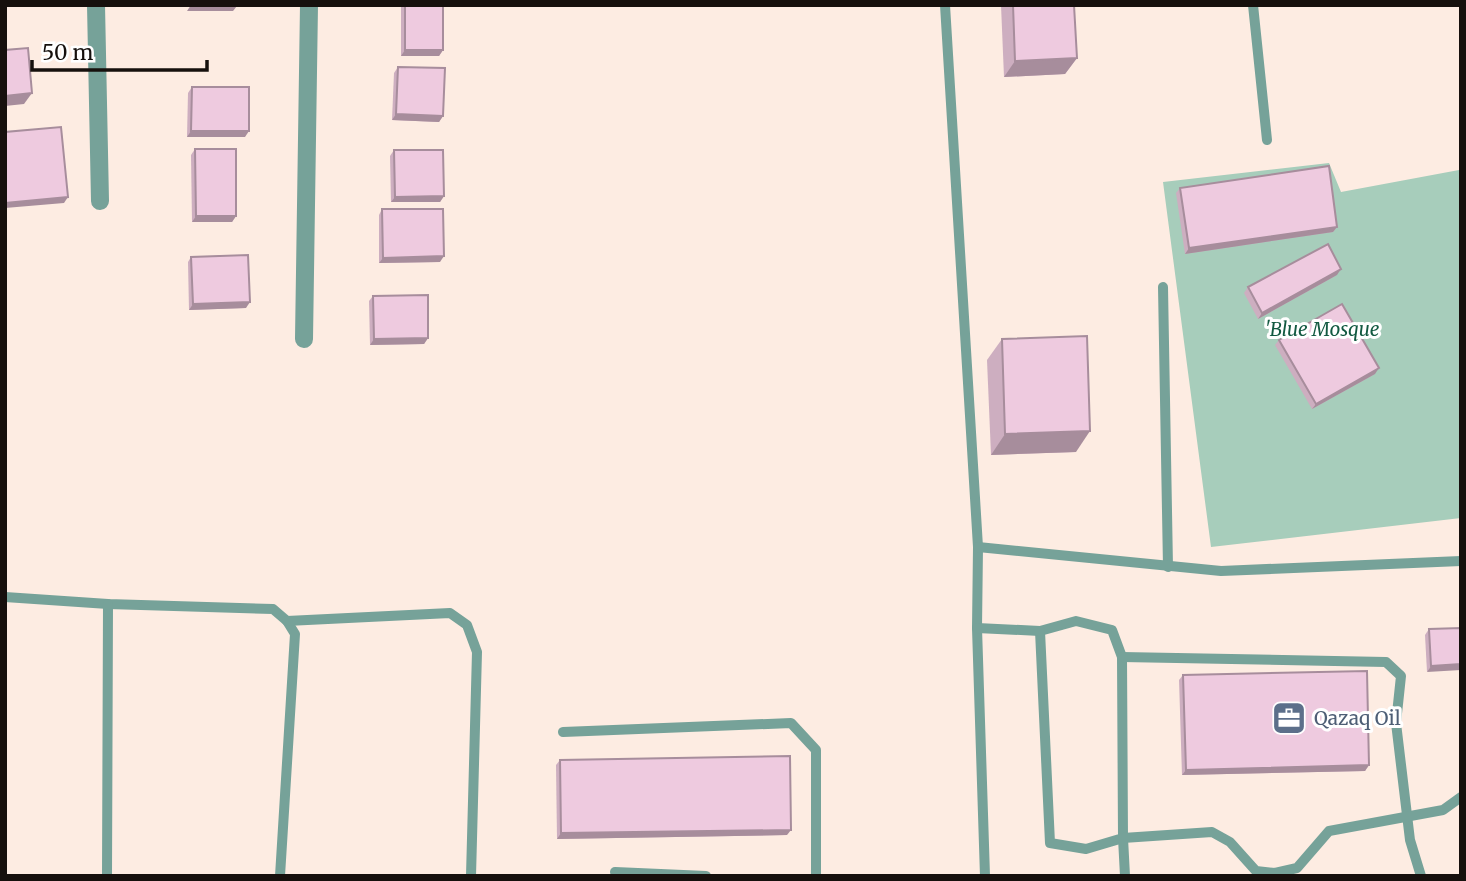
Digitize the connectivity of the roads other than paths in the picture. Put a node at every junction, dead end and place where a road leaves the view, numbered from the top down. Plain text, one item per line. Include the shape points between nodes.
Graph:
1 (96, 5) edge
2 (309, 5) edge
3 (944, 5) edge
4 (1253, 5) edge
5 (1267, 140) dead end
6 (100, 201) dead end
7 (1163, 287) dead end
8 (304, 339) dead end
9 (978, 547) junction
10 (1461, 561) edge
11 (1168, 567) junction
12 (5, 597) edge
13 (108, 604) junction
14 (287, 621) junction
15 (977, 628) junction
16 (1040, 631) junction
17 (1122, 657) junction
18 (563, 732) dead end
19 (1461, 797) edge
20 (1407, 817) junction
21 (1123, 838) junction
22 (615, 872) dead end
23 (107, 876) edge
24 (279, 876) edge
25 (471, 876) edge
26 (706, 876) edge
27 (816, 876) edge
28 (985, 876) edge
29 (1125, 876) edge
30 (1421, 876) edge

1 - 6 street
2 - 8 street
3 - 9 lane
4 - 5 lane
7 - 11 lane
9 - 11 lane
9 - 15 lane
10 - 11 lane via 1221,571
12 - 13 lane
13 - 14 lane via 273,610
13 - 23 lane
14 - 24 lane via 295,634
14 - 25 lane via 450,612 467,625 477,652
15 - 16 lane
15 - 28 lane
16 - 17 lane via 1076,621 1112,630
16 - 21 lane via 1050,843 1086,849
17 - 20 lane via 1386,662 1401,676 1396,723
17 - 21 lane
18 - 27 lane via 791,723 816,750
19 - 20 lane via 1443,810
20 - 21 lane via 1329,831 1297,868 1275,873 1255,871 1230,842 1212,832
20 - 30 lane
21 - 29 lane
22 - 26 lane

